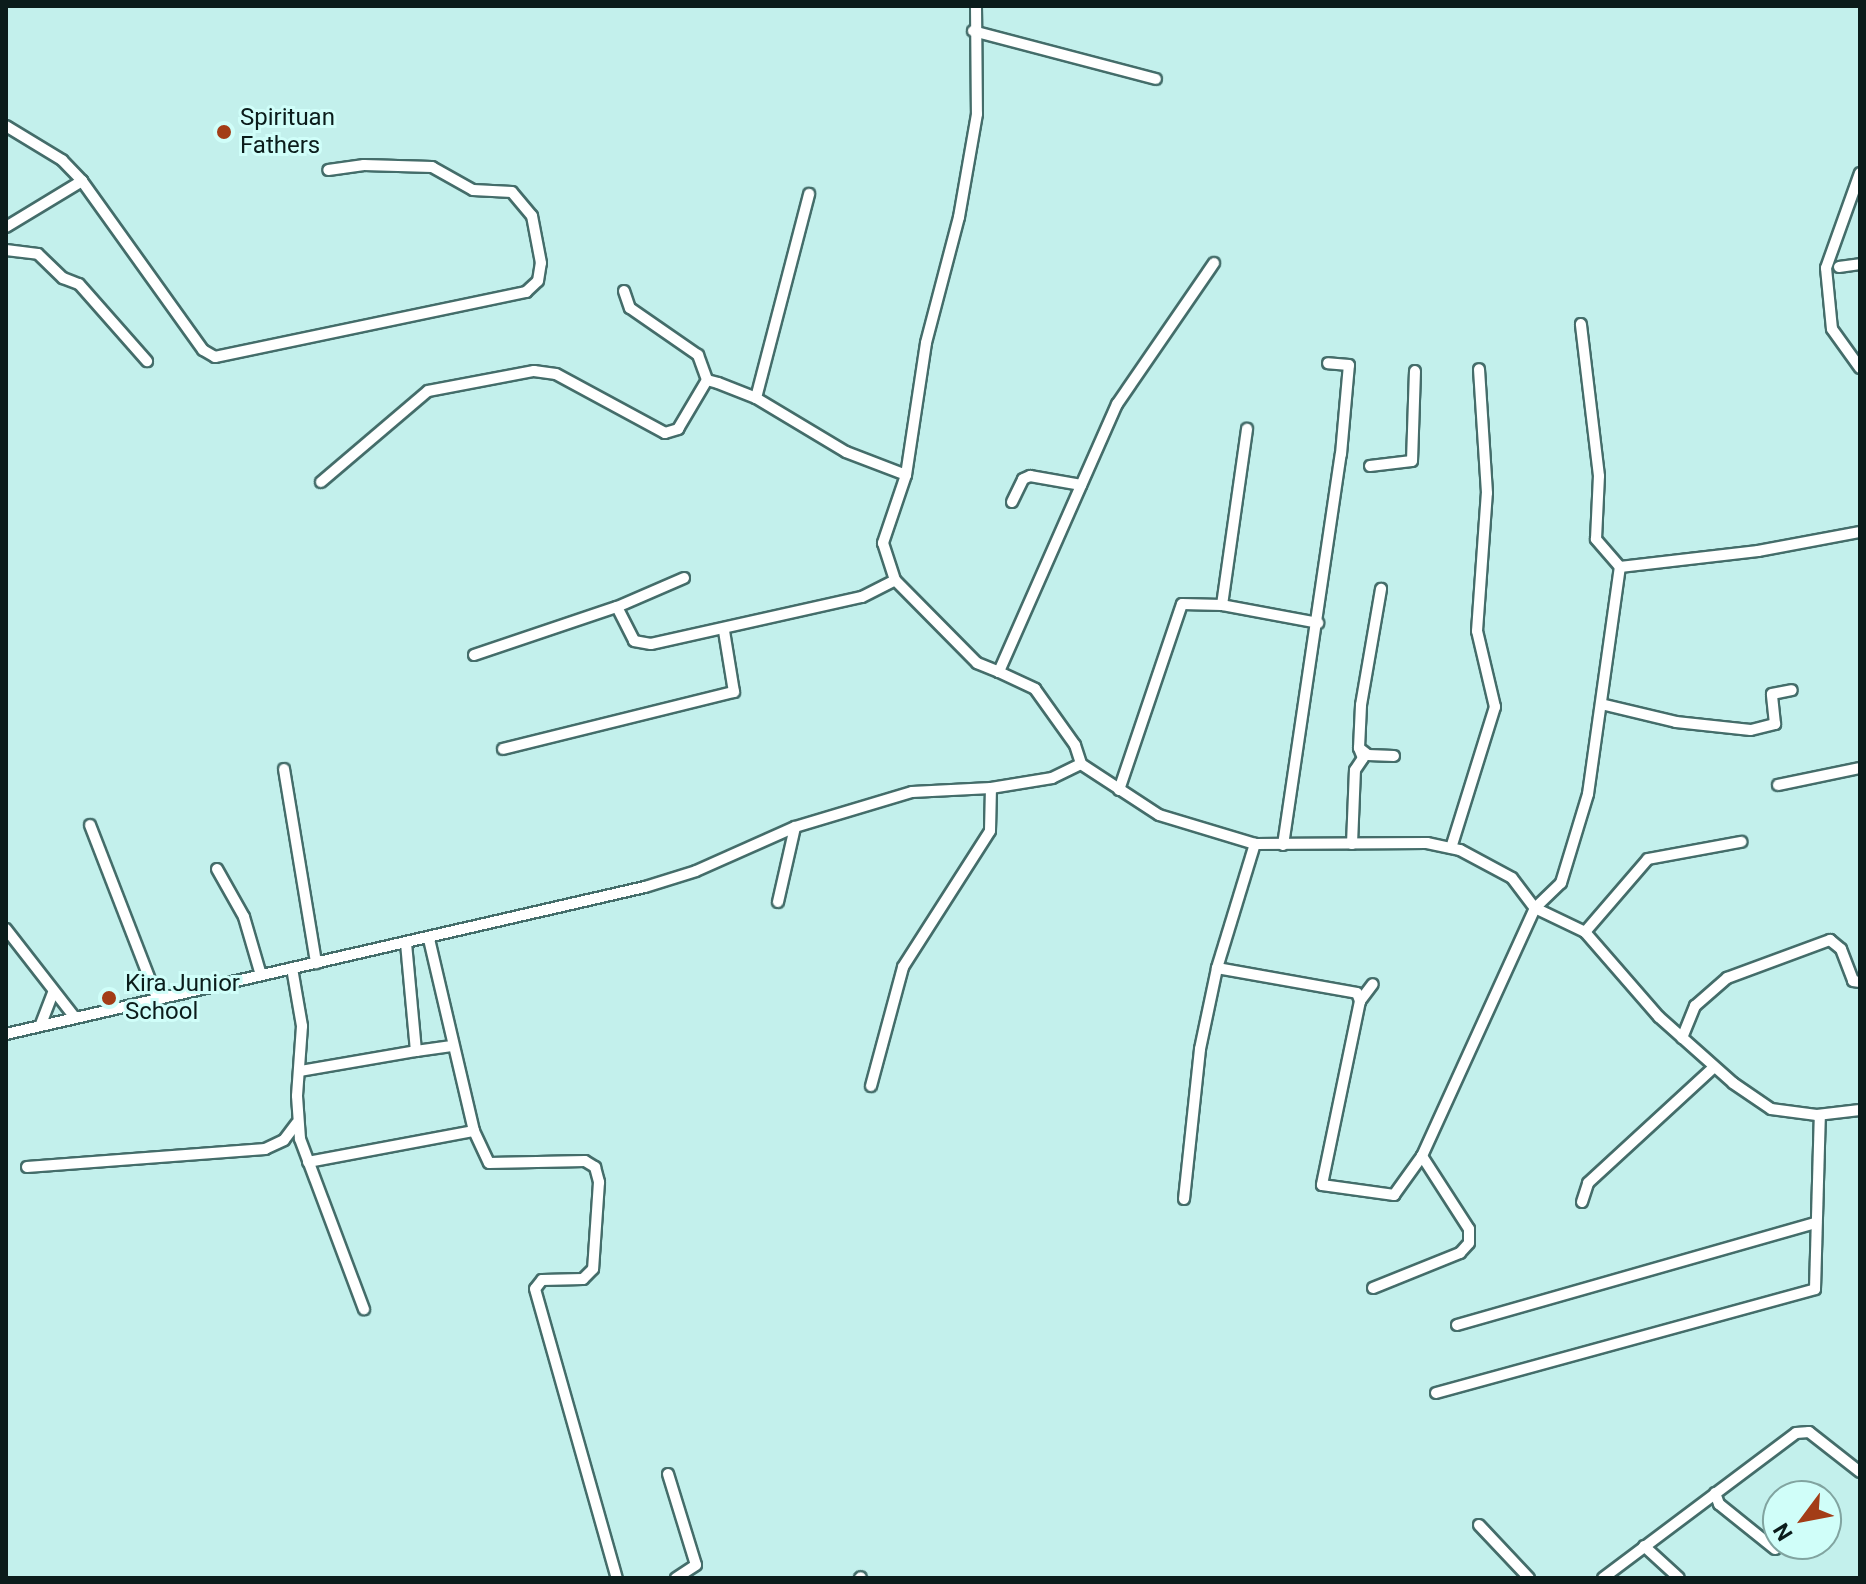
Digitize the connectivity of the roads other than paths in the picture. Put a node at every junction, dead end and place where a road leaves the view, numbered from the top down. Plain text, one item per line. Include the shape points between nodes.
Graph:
1 (976, 6) edge
2 (973, 31) junction
3 (1156, 79) dead end
4 (6, 126) edge
5 (328, 170) dead end
6 (1860, 173) edge
7 (82, 181) junction
8 (809, 194) dead end
9 (6, 227) edge
10 (6, 250) edge
11 (1214, 263) dead end
12 (1860, 264) edge
13 (1839, 267) dead end
14 (624, 291) dead end
15 (1581, 324) dead end
16 (147, 361) dead end
17 (1328, 363) dead end
18 (1860, 368) edge
19 (1479, 369) dead end
20 (1415, 371) dead end
21 (707, 380) junction
22 (756, 398) junction
23 (1247, 429) dead end
24 (1370, 466) dead end
25 (906, 475) junction
26 (321, 482) dead end
27 (1081, 485) junction
28 (1012, 502) dead end
29 (1860, 532) edge
30 (1620, 567) junction
31 (684, 578) dead end
32 (895, 580) junction
33 (1381, 589) dead end
34 (1222, 605) junction
35 (617, 607) junction
36 (1318, 623) junction
37 (724, 631) junction
38 (474, 655) dead end
39 (999, 672) junction
40 (1792, 690) dead end
41 (1601, 704) junction
42 (1359, 748) junction
43 (503, 749) dead end
44 (1394, 756) dead end
45 (1081, 764) junction
46 (1860, 768) edge
47 (284, 769) dead end
48 (1778, 785) dead end
49 (991, 788) junction
50 (1119, 790) junction
51 (90, 825) dead end
52 (795, 827) junction
53 (1741, 842) dead end
54 (1255, 844) junction
55 (1352, 844) junction
56 (1283, 845) junction
57 (1451, 848) junction
58 (217, 869) dead end
59 (778, 902) dead end
60 (1535, 908) junction
61 (6, 929) edge
62 (1585, 932) junction
63 (429, 939) junction
64 (406, 944) junction
65 (316, 963) junction
66 (292, 968) junction
67 (1217, 968) junction
68 (261, 975) junction
69 (1860, 982) edge
70 (1373, 984) dead end
71 (53, 993) junction
72 (158, 1000) junction
73 (1360, 1001) junction
74 (73, 1015) junction
75 (41, 1024) junction
76 (6, 1034) edge
77 (1682, 1038) junction
78 (452, 1046) junction
79 (416, 1051) junction
80 (1714, 1067) junction
81 (300, 1071) junction
82 (871, 1086) dead end
83 (1860, 1110) edge
84 (1820, 1115) junction
85 (297, 1123) junction
86 (474, 1131) junction
87 (1422, 1156) junction
88 (308, 1162) junction
89 (27, 1167) dead end
90 (1184, 1199) dead end
91 (1582, 1202) dead end
92 (1814, 1223) junction
93 (1373, 1288) dead end
94 (364, 1309) dead end
95 (1457, 1325) dead end
96 (1436, 1393) dead end
97 (1860, 1472) edge
98 (668, 1474) dead end
99 (1715, 1493) junction
100 (1479, 1525) dead end
101 (1762, 1539) edge
102 (1644, 1546) junction
103 (617, 1578) edge
104 (676, 1578) edge
105 (1529, 1578) edge
106 (1603, 1578) edge
107 (1679, 1578) edge

1 - 2 street
2 - 3 street
2 - 25 street via 977,114 959,217 926,343
4 - 7 street via 62,160
5 - 7 street via 432,167 473,190 512,192 532,216 541,263 538,281 526,292 215,357 203,350
6 - 18 street via 1826,268 1832,329
7 - 9 street
8 - 22 street
10 - 16 street via 38,254 63,278 79,284
11 - 27 street via 1117,404
12 - 13 street
14 - 21 street via 630,308 698,355
15 - 30 street via 1599,476 1596,539
17 - 36 street via 1349,365
19 - 57 street via 1487,493 1477,631 1495,707
20 - 24 street via 1412,461
21 - 22 street
21 - 26 street via 672,433 547,371 428,391
22 - 25 street via 846,452
23 - 34 street
25 - 32 street via 883,543
27 - 28 street via 1030,476 1023,479
27 - 39 street
29 - 30 street via 1758,551
30 - 41 street
31 - 35 street
32 - 37 street via 862,597
32 - 39 street via 977,663
33 - 42 street
34 - 36 street
34 - 50 street via 1182,604
35 - 37 street via 629,633 642,643
35 - 38 street
36 - 56 street
37 - 43 street via 734,692
39 - 45 street via 1035,689 1075,745
40 - 41 street via 1772,694 1775,724 1751,730 1717,729
41 - 60 street via 1588,794 1561,883
42 - 44 street via 1368,755
42 - 55 street via 1363,758 1355,770
45 - 49 street via 1052,778
45 - 50 street
46 - 48 street
47 - 65 street
49 - 52 street via 912,792
49 - 82 street via 990,831 903,967 887,1011
50 - 54 street via 1159,815
51 - 72 street
52 - 59 street
52 - 63 street via 684,875
53 - 62 street via 1648,859
54 - 56 street
54 - 67 street
55 - 56 street
55 - 57 street via 1427,843
57 - 60 street via 1512,878
58 - 68 street via 244,917
60 - 62 street
60 - 87 street
61 - 71 street via 40,968
62 - 77 street
63 - 64 street
63 - 78 street
64 - 65 street
64 - 79 street
65 - 66 street
66 - 68 street
66 - 81 street via 302,1026
67 - 73 street via 1352,990
67 - 90 street via 1200,1049
68 - 72 street
69 - 77 street via 1853,981 1841,949 1830,940 1727,978 1695,1006
70 - 73 street
71 - 74 street
71 - 75 street
72 - 74 street
73 - 87 street via 1322,1185 1394,1195
74 - 75 street
75 - 76 street
77 - 80 street
78 - 79 street
78 - 86 street
79 - 81 street
80 - 84 street via 1771,1109
80 - 91 street via 1588,1183
81 - 85 street
83 - 84 street
84 - 92 street
85 - 88 street
85 - 89 street via 284,1140 265,1149
86 - 88 street
86 - 103 street via 489,1163 585,1161 598,1174 589,1276 542,1280 535,1289
87 - 93 street via 1469,1229 1469,1243 1460,1253
88 - 94 street
92 - 95 street
92 - 96 street via 1815,1289
97 - 99 street via 1803,1432
98 - 104 street via 696,1565
99 - 101 street via 1719,1504
99 - 102 street
100 - 105 street
102 - 106 street
102 - 107 street

